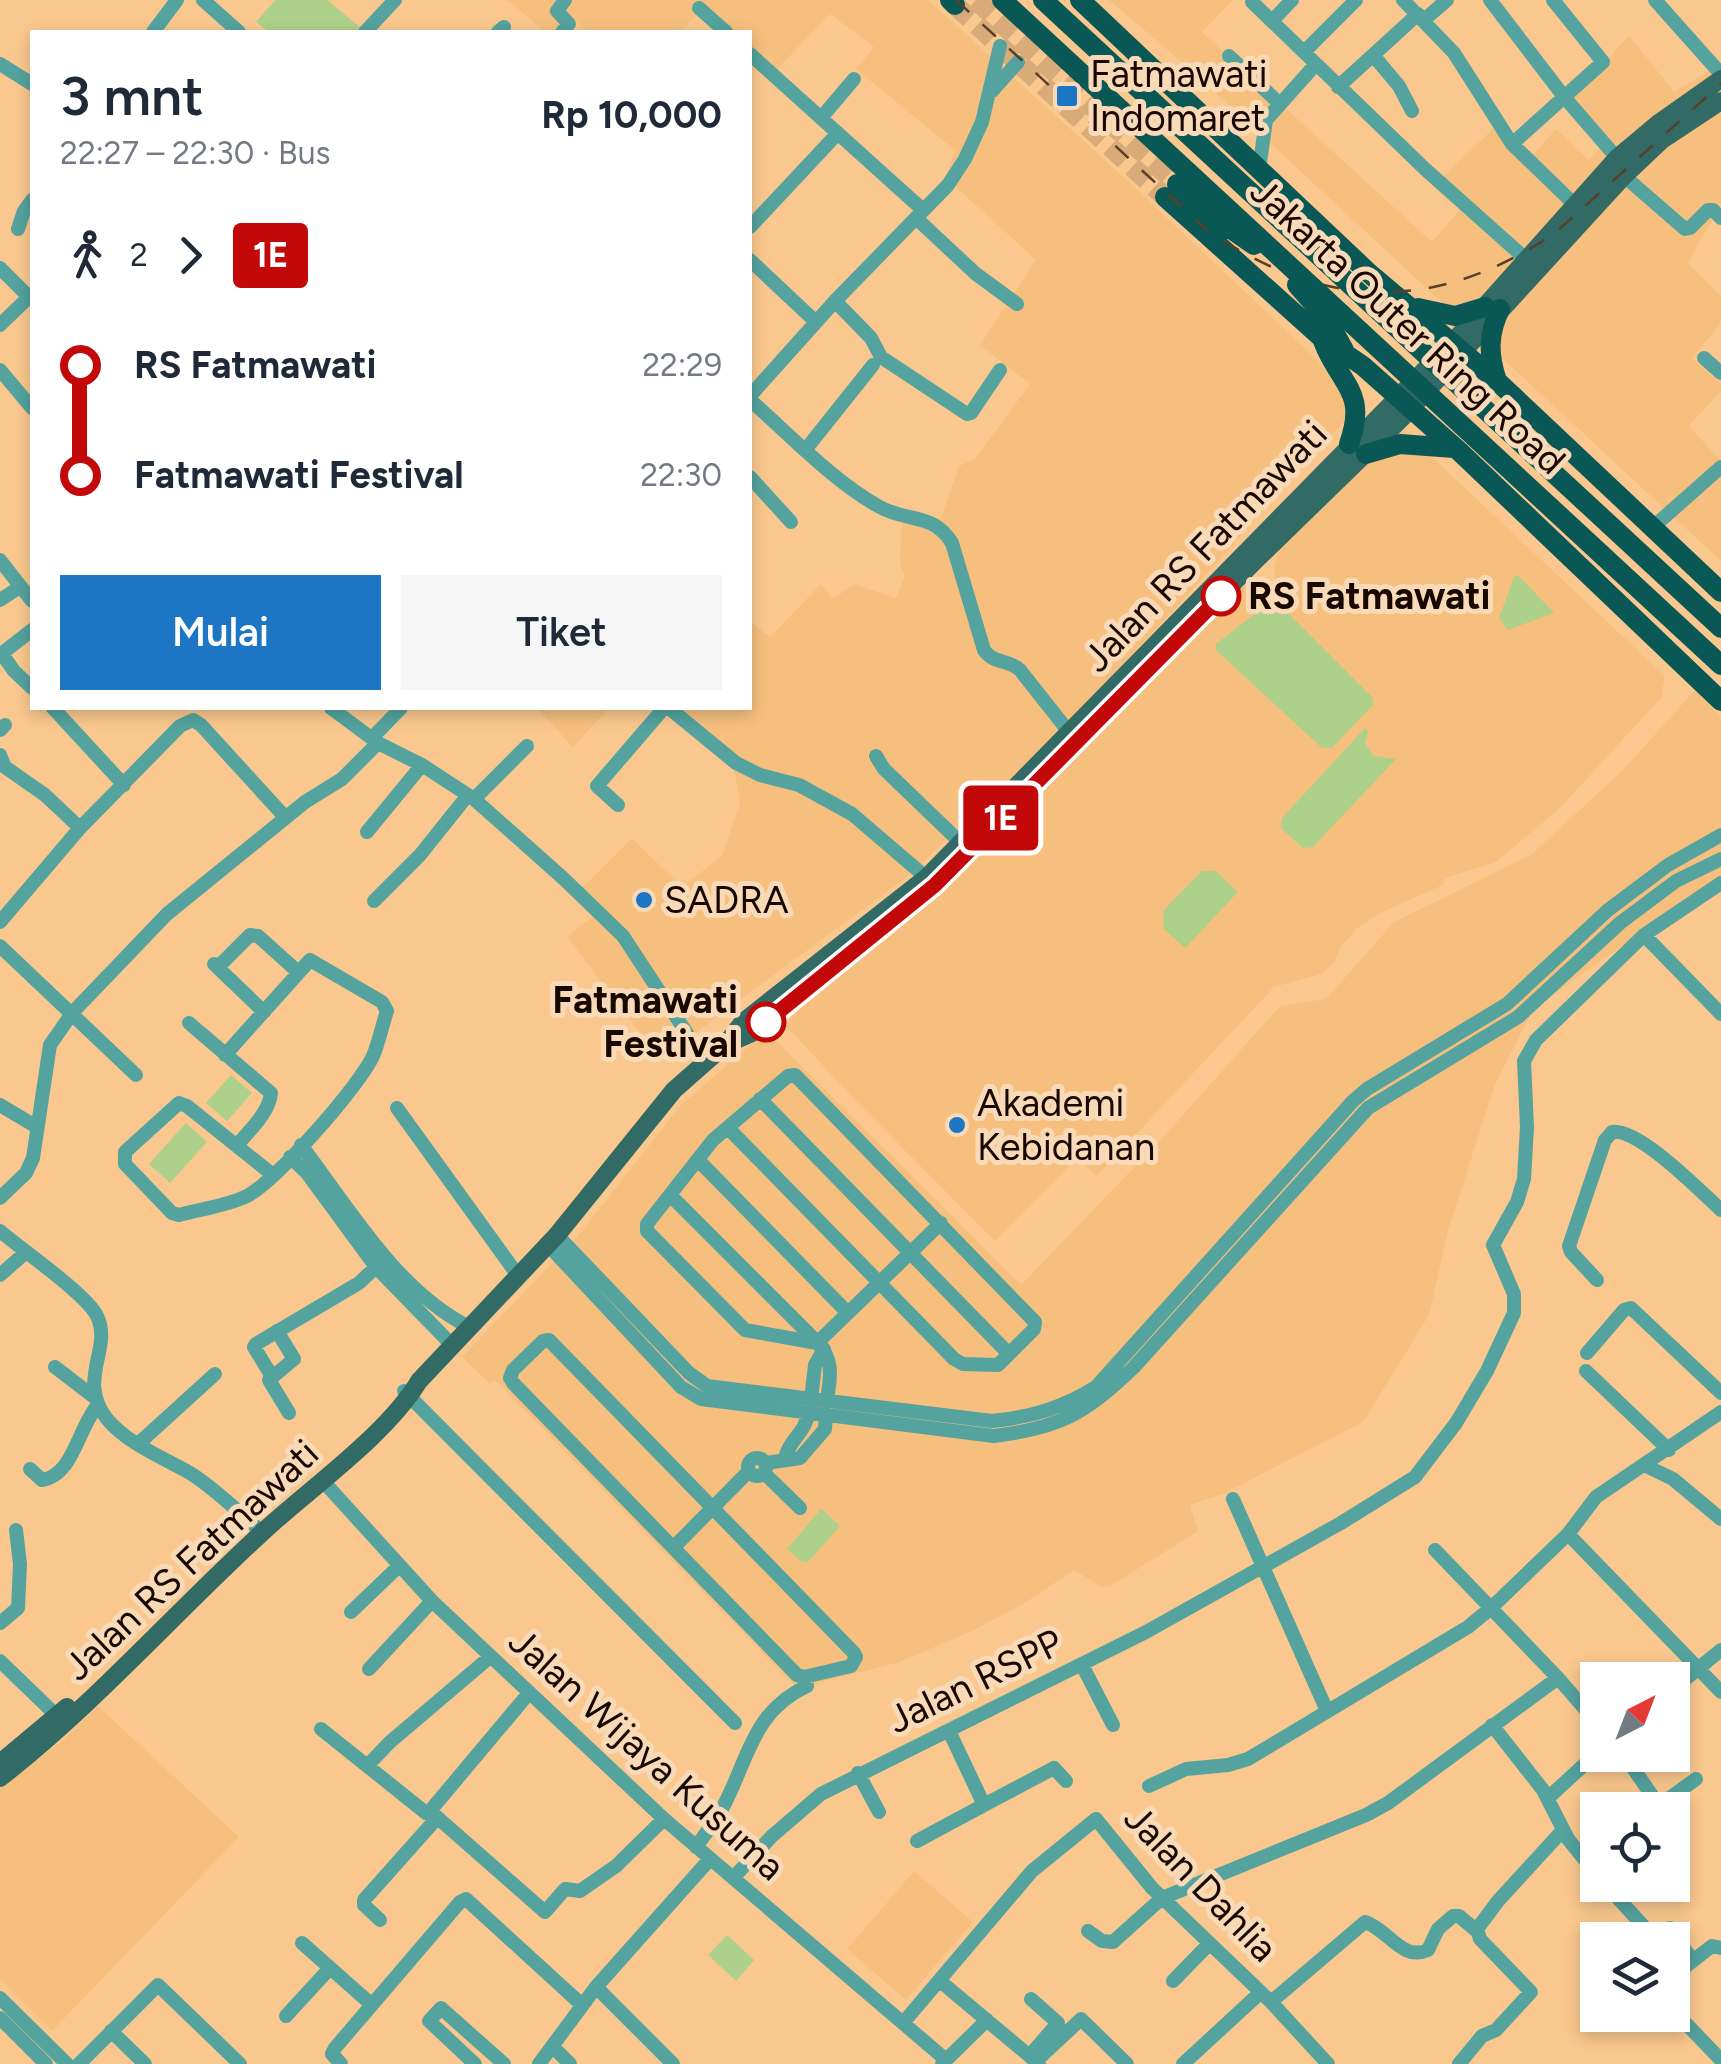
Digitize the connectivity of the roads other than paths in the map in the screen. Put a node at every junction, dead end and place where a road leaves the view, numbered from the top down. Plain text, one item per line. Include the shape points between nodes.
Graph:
1 (177, 0) edge
2 (203, 0) edge
3 (395, 0) edge
4 (565, 0) edge
5 (1002, 0) edge
6 (1044, 0) edge
7 (1063, 0) edge
8 (1080, 0) edge
9 (1292, 0) edge
10 (1356, 0) edge
11 (1403, 0) edge
12 (1447, 0) edge
13 (1490, 0) edge
14 (1552, 0) edge
15 (1656, 0) edge
16 (1252, 2) edge
17 (699, 8) dead end
18 (1421, 17) junction
19 (1272, 21) junction
20 (154, 30) edge
21 (237, 30) edge
22 (367, 30) edge
23 (564, 30) edge
24 (724, 30) edge
25 (1000, 46) dead end
26 (1373, 55) junction
27 (752, 56) edge
28 (1230, 56) dead end
29 (1310, 58) junction
30 (1018, 62) dead end
31 (0, 64) edge
32 (1721, 76) edge
33 (854, 79) dead end
34 (30, 83) edge
35 (1338, 87) junction
36 (989, 95) junction
37 (1564, 98) junction
38 (1721, 101) edge
39 (1280, 104) junction
40 (1412, 111) dead end
41 (822, 118) junction
42 (838, 133) junction
43 (1512, 144) junction
44 (1254, 165) junction
45 (1620, 167) junction
46 (1276, 186) junction
47 (30, 204) edge
48 (1574, 204) junction
49 (920, 215) junction
50 (1214, 216) junction
51 (1721, 218) edge
52 (752, 225) edge
53 (18, 228) dead end
54 (1527, 260) junction
55 (752, 262) edge
56 (0, 268) edge
57 (1268, 288) junction
58 (30, 294) edge
59 (30, 296) edge
60 (1399, 297) junction
61 (835, 300) junction
62 (1017, 304) dead end
63 (1493, 308) junction
64 (816, 322) junction
65 (0, 325) edge
66 (1322, 338) junction
67 (1456, 347) junction
68 (1704, 358) dead end
69 (1355, 362) junction
70 (873, 365) dead end
71 (0, 370) edge
72 (1000, 370) dead end
73 (1721, 373) edge
74 (1503, 387) junction
75 (752, 396) edge
76 (752, 400) edge
77 (1405, 402) junction
78 (30, 406) edge
79 (806, 449) junction
80 (1358, 449) junction
81 (1458, 450) junction
82 (1721, 467) edge
83 (752, 479) edge
84 (791, 522) dead end
85 (1652, 528) junction
86 (0, 560) edge
87 (1704, 576) junction
88 (20, 587) junction
89 (1721, 592) edge
90 (30, 599) edge
91 (0, 600) edge
92 (1721, 608) edge
93 (1721, 628) edge
94 (30, 634) edge
95 (1167, 642) junction
96 (1, 655) edge
97 (1721, 665) edge
98 (30, 686) edge
99 (1717, 695) edge
100 (55, 710) edge
101 (333, 710) edge
102 (399, 710) edge
103 (665, 710) edge
104 (670, 710) edge
105 (1068, 732) junction
106 (375, 741) junction
107 (527, 746) dead end
108 (0, 755) edge
109 (876, 756) dead end
110 (422, 764) junction
111 (124, 785) junction
112 (472, 797) junction
113 (618, 805) dead end
114 (285, 817) junction
115 (80, 828) junction
116 (368, 832) dead end
117 (1721, 835) edge
118 (960, 843) junction
119 (1721, 859) edge
120 (931, 881) junction
121 (1721, 883) edge
122 (374, 900) dead end
123 (0, 922) edge
124 (1644, 936) junction
125 (0, 946) edge
126 (297, 971) junction
127 (73, 1012) junction
128 (264, 1012) junction
129 (1721, 1014) edge
130 (1488, 1017) junction
131 (189, 1023) dead end
132 (1498, 1032) junction
133 (225, 1054) junction
134 (705, 1061) junction
135 (136, 1076) dead end
136 (760, 1100) junction
137 (0, 1105) edge
138 (397, 1108) dead end
139 (37, 1128) junction
140 (728, 1128) junction
141 (301, 1144) junction
142 (237, 1145) junction
143 (290, 1158) junction
144 (698, 1160) junction
145 (312, 1169) junction
146 (273, 1175) junction
147 (670, 1196) junction
148 (0, 1198) edge
149 (1721, 1210) edge
150 (941, 1223) junction
151 (0, 1231) edge
152 (553, 1240) junction
153 (24, 1252) junction
154 (910, 1252) junction
155 (376, 1267) junction
156 (0, 1275) edge
157 (519, 1276) junction
158 (1597, 1280) dead end
159 (879, 1283) junction
160 (848, 1312) junction
161 (469, 1327) junction
162 (277, 1331) junction
163 (452, 1345) junction
164 (821, 1346) junction
165 (1587, 1353) dead end
166 (1009, 1354) junction
167 (1129, 1362) junction
168 (55, 1367) dead end
169 (1586, 1370) dead end
170 (215, 1374) dead end
171 (271, 1376) junction
172 (411, 1389) junction
173 (1721, 1393) edge
174 (96, 1401) junction
175 (810, 1405) junction
176 (827, 1407) junction
177 (1721, 1412) edge
178 (289, 1413) dead end
179 (138, 1444) junction
180 (1670, 1450) junction
181 (785, 1459) junction
182 (1644, 1465) junction
183 (760, 1469) junction
184 (30, 1470) dead end
185 (322, 1480) junction
186 (1234, 1499) dead end
187 (714, 1508) junction
188 (800, 1508) dead end
189 (1721, 1519) edge
190 (255, 1526) junction
191 (16, 1530) dead end
192 (1568, 1534) junction
193 (674, 1546) junction
194 (1435, 1550) dead end
195 (1263, 1565) junction
196 (399, 1566) junction
197 (432, 1601) junction
198 (1492, 1608) junction
199 (351, 1612) dead end
200 (0, 1624) edge
201 (1721, 1650) edge
202 (490, 1656) junction
203 (0, 1661) edge
204 (1082, 1666) junction
205 (1698, 1669) junction
206 (369, 1670) dead end
207 (1690, 1675) edge
208 (1558, 1678) junction
209 (802, 1680) junction
210 (529, 1692) junction
211 (1721, 1692) edge
212 (1580, 1703) edge
213 (1326, 1711) junction
214 (57, 1716) junction
215 (735, 1722) dead end
216 (1112, 1724) dead end
217 (1492, 1726) junction
218 (321, 1729) dead end
219 (945, 1733) junction
220 (0, 1763) edge
221 (367, 1766) junction
222 (1580, 1769) edge
223 (858, 1773) junction
224 (0, 1778) edge
225 (1696, 1779) dead end
226 (1066, 1781) dead end
227 (1150, 1786) dead end
228 (1680, 1792) edge
229 (1548, 1798) junction
230 (984, 1805) junction
231 (879, 1812) dead end
232 (434, 1814) junction
233 (664, 1819) junction
234 (1563, 1830) junction
235 (917, 1840) dead end
236 (696, 1847) junction
237 (1580, 1857) edge
238 (710, 1858) junction
239 (733, 1878) junction
240 (1162, 1898) junction
241 (1622, 1902) edge
242 (380, 1920) dead end
243 (1641, 1922) edge
244 (1088, 1930) dead end
245 (1476, 1932) junction
246 (302, 1943) dead end
247 (1209, 1944) junction
248 (1721, 1948) edge
249 (1690, 1955) edge
250 (1694, 1960) junction
251 (1690, 1963) edge
252 (330, 1968) junction
253 (940, 1980) junction
254 (1173, 1981) dead end
255 (596, 1987) junction
256 (1266, 1997) junction
257 (0, 1998) edge
258 (1031, 1999) dead end
259 (372, 2005) junction
260 (582, 2005) junction
261 (286, 2016) dead end
262 (0, 2018) edge
263 (988, 2020) junction
264 (903, 2023) junction
265 (1690, 2028) edge
266 (112, 2030) junction
267 (552, 2046) junction
268 (1035, 2060) edge
269 (1721, 2060) edge
270 (944, 2062) edge
271 (46, 2064) edge
272 (68, 2064) edge
273 (79, 2064) edge
274 (145, 2064) edge
275 (240, 2064) edge
276 (341, 2064) edge
277 (475, 2064) edge
278 (504, 2064) edge
279 (539, 2064) edge
280 (570, 2064) edge
281 (674, 2064) edge
282 (1127, 2064) edge
283 (1183, 2064) edge
284 (1328, 2064) edge
285 (1459, 2064) edge

1 - 20 street
2 - 21 street
3 - 22 street
4 - 23 street via 556,12 569,24
5 - 97 highway, Jakarta Outer Ring Road, bridge
6 - 93 highway, Jakarta Outer Ring Road, bridge
7 - 44 highway
8 - 44 highway
9 - 19 street
10 - 29 street
11 - 18 street
12 - 18 street
13 - 37 street
14 - 37 street via 1603,59
15 - 32 street
16 - 19 street
17 - 24 street
18 - 26 street
18 - 43 street via 1454,53
19 - 29 street
25 - 36 street
26 - 35 street
26 - 40 street
27 - 41 street
28 - 39 street
29 - 35 street
29 - 39 street
30 - 36 street
31 - 34 street
32 - 45 main road, Jalan RS Fatmawati via 1660,122
33 - 41 street
35 - 54 street
36 - 49 street via 965,159
37 - 43 street
37 - 45 street
38 - 45 main road, Jalan RS Fatmawati
39 - 44 street via 1263,127
41 - 42 street
42 - 49 street
42 - 52 street
43 - 48 street
44 - 46 highway
45 - 48 main road, Jalan RS Fatmawati
45 - 51 street via 1685,230 1708,210
45 - 63 main road, Jalan RS Fatmawati
46 - 60 highway
46 - 69 highway via 1404,329 1408,349 1399,364 1382,371
47 - 53 street
48 - 54 main road, Jalan RS Fatmawati
49 - 61 street
49 - 62 street via 976,274
50 - 57 highway
50 - 57 highway via 1174,188
50 - 69 highway via 1312,300
54 - 63 main road, Jalan RS Fatmawati
55 - 64 street
56 - 58 street
57 - 66 highway
59 - 65 street
60 - 63 highway via 1436,314
60 - 67 highway
61 - 64 street
61 - 72 street via 881,357 970,414
63 - 67 main road, Jalan RS Fatmawati
63 - 74 highway via 1489,344
64 - 75 street
66 - 69 highway
66 - 80 highway via 1356,403
67 - 74 highway
67 - 77 main road, Jalan RS Fatmawati
68 - 73 street
69 - 77 highway
70 - 79 street
71 - 78 street
74 - 81 highway via 1477,388 1453,408 1449,423
74 - 85 highway
76 - 79 street
77 - 80 main road, Jalan RS Fatmawati
77 - 81 highway
79 - 105 street via 892,514 943,528 984,650 1020,670
80 - 81 highway via 1400,444
80 - 95 main road, Jalan RS Fatmawati
81 - 99 highway
82 - 85 street
83 - 84 street
85 - 87 highway
86 - 88 street
87 - 89 highway
87 - 92 highway
88 - 90 street
88 - 91 street
94 - 96 street
95 - 105 main road, Jalan RS Fatmawati
95 - 120 main road, Jalan RS Fatmawati
96 - 98 street
100 - 111 street
101 - 106 street
102 - 106 street
103 - 113 street via 597,786
104 - 120 street via 736,763 799,784 852,814
105 - 118 main road, Jalan RS Fatmawati
106 - 110 street
106 - 114 street via 342,779
107 - 112 street
108 - 115 street via 5,767
109 - 118 street
110 - 112 street
110 - 116 street
111 - 114 street via 193,720
111 - 115 street
112 - 122 street
112 - 134 street via 622,936
114 - 127 street via 167,914
115 - 123 street
117 - 130 street via 1608,910
118 - 120 main road, Jalan RS Fatmawati
119 - 132 street via 1620,923
120 - 134 main road, Jalan RS Fatmawati via 795,991 744,1022
121 - 124 street, Jalan RSPP
124 - 129 street
124 - 195 street, Jalan RSPP via 1536,1040 1524,1061 1524,1179 1494,1246 1514,1294 1514,1312 1456,1423 1415,1477
125 - 127 street
126 - 128 street
126 - 128 street via 250,935 216,966
126 - 141 street via 314,961 387,1011 372,1058
127 - 135 street
127 - 139 street via 50,1044
128 - 133 street
130 - 132 street
130 - 167 street via 1354,1101
131 - 133 street
132 - 167 street via 1368,1108
133 - 142 street via 270,1093 263,1114
134 - 152 main road, Jalan RS Fatmawati
136 - 140 street
136 - 150 street via 796,1075
136 - 154 street
137 - 139 street
138 - 157 street
139 - 148 street via 30,1164
140 - 144 street
140 - 159 street
141 - 143 street
141 - 145 street
142 - 146 street
142 - 146 street via 179,1103 126,1152 126,1164 179,1215 248,1196
143 - 145 street
143 - 146 street
144 - 147 street
144 - 160 street
145 - 155 street
145 - 161 street via 402,1277
147 - 164 street
147 - 164 street via 646,1232 744,1330
149 - 158 street via 1643,1144 1612,1132 1569,1249
150 - 154 street
150 - 166 street via 1035,1322
151 - 153 street
152 - 157 main road, Jalan RS Fatmawati
152 - 175 street via 682,1387 701,1399
153 - 156 street
153 - 174 street via 97,1316
154 - 159 street
154 - 166 street
155 - 162 street
155 - 163 street
157 - 161 main road, Jalan RS Fatmawati
159 - 160 street
159 - 166 street via 963,1364 990,1367
160 - 164 street
161 - 163 main road, Jalan RS Fatmawati
162 - 171 street via 294,1359
162 - 171 street via 254,1347
163 - 172 main road, Jalan RS Fatmawati
164 - 175 street
164 - 176 street via 831,1368
165 - 173 street via 1632,1308
167 - 176 street via 1099,1401 1032,1432 994,1436
168 - 174 street
169 - 180 street
170 - 179 street
171 - 178 street
172 - 185 main road, Jalan RS Fatmawati
172 - 190 main road, Jalan RS Fatmawati
172 - 215 street
174 - 179 street
174 - 184 street via 62,1472 42,1480
175 - 176 street
175 - 181 street via 808,1424
176 - 181 street via 825,1429 800,1458
177 - 180 street
179 - 190 street via 209,1486
180 - 182 street
181 - 183 street
182 - 189 street via 1673,1479
182 - 192 street via 1596,1497
183 - 187 street
183 - 188 street
185 - 196 street, Jalan Wijaya Kusuma
185 - 224 main road, Jalan RS Fatmawati
186 - 195 street
187 - 193 street
187 - 193 street via 555,1344 543,1341 513,1370 513,1383
187 - 209 street via 856,1657 851,1666
190 - 214 main road, Jalan RS Fatmawati
191 - 200 street via 18,1608
192 - 198 street
192 - 205 street
193 - 209 street
194 - 198 street
195 - 204 street, Jalan RSPP
195 - 213 street
196 - 197 street, Jalan Wijaya Kusuma
196 - 199 street
197 - 202 street, Jalan Wijaya Kusuma
197 - 206 street
198 - 208 street
198 - 213 street
201 - 205 street
202 - 210 street, Jalan Wijaya Kusuma
202 - 221 street
203 - 214 street
204 - 216 street
204 - 219 street, Jalan RSPP
205 - 207 street
205 - 211 street
208 - 212 street
208 - 217 street
209 - 236 street via 756,1733 722,1809
210 - 232 street
210 - 233 street, Jalan Wijaya Kusuma
213 - 227 street via 1248,1759 1186,1770
214 - 220 main road, Jalan RS Fatmawati
217 - 229 street
217 - 240 street via 1366,1815
218 - 221 street
219 - 223 street, Jalan RSPP
219 - 230 street
221 - 232 street
222 - 229 street
223 - 231 street
223 - 239 street, Jalan RSPP via 809,1802
225 - 228 street
226 - 230 street via 1054,1768
229 - 234 street
230 - 235 street
232 - 233 street via 544,1912 567,1889 580,1891 616,1866
232 - 242 street via 364,1900
233 - 236 street, Jalan Wijaya Kusuma
234 - 237 street
234 - 245 street
236 - 238 street, Jalan Wijaya Kusuma
238 - 239 street, Jalan Wijaya Kusuma
238 - 255 street
239 - 264 street, Jalan Wijaya Kusuma
240 - 244 street via 1113,1942
240 - 247 street, Jalan Dahlia
240 - 253 street, Jalan Dahlia via 1096,1819 1032,1871
241 - 243 street
245 - 256 street via 1453,1916 1428,1950 1416,1954 1365,1922
245 - 285 street via 1530,1990
246 - 252 street
247 - 254 street
247 - 256 street, Jalan Dahlia
248 - 250 street via 1712,1946
249 - 250 street
250 - 251 street
252 - 259 street
252 - 261 street
253 - 263 street
253 - 264 street, Jalan Dahlia
255 - 260 street
255 - 281 street
256 - 283 street
256 - 284 street, Jalan Dahlia
257 - 272 street
258 - 268 street via 1058,2023
259 - 260 street via 466,1899
259 - 276 street via 333,2051
260 - 267 street
262 - 271 street
263 - 268 street
263 - 270 street
264 - 270 street, Jalan Wijaya Kusuma
265 - 269 street
266 - 273 street
266 - 274 street
266 - 275 street via 158,1984
267 - 279 street
267 - 280 street
268 - 282 street via 1081,2019
277 - 278 street via 429,2021 440,2008

